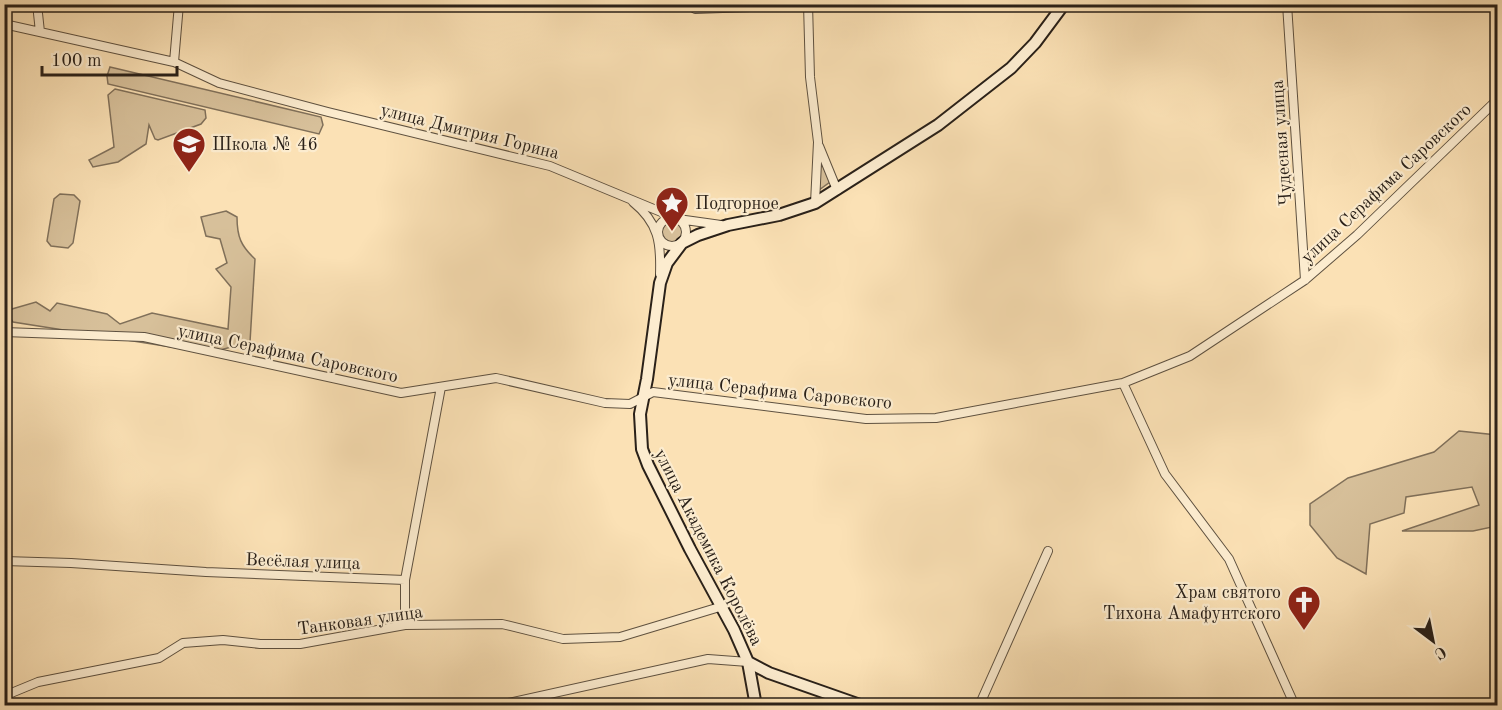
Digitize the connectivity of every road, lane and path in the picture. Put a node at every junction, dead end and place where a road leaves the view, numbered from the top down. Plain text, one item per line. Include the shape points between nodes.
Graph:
1 (37, 4) edge
2 (179, 4) edge
3 (689, 4) edge
4 (1064, 4) edge
5 (1287, 4) edge
6 (807, 5) edge
7 (4, 24) edge
8 (40, 32) junction
9 (174, 63) junction
10 (1497, 99) edge
11 (818, 142) junction
12 (837, 190) junction
13 (627, 198) junction
14 (815, 203) junction
15 (678, 219) junction
16 (728, 225) junction
17 (659, 237) junction
18 (682, 243) junction
19 (1305, 279) junction
20 (660, 283) junction
21 (4, 332) edge
22 (1123, 383) junction
23 (441, 387) junction
24 (644, 399) junction
25 (1048, 551) dead end
26 (4, 561) edge
27 (405, 580) junction
28 (723, 606) junction
29 (405, 625) junction
30 (748, 662) junction
31 (4, 696) edge
32 (495, 705) edge
33 (756, 705) edge
34 (863, 705) edge
35 (979, 705) edge
36 (1295, 705) edge

1 - 8 street
2 - 9 street
3 - 6 street via 694,9
4 - 12 street, улица Дмитрия Горина via 1035,43 976,97
5 - 19 street, Чудесная улица
6 - 11 street
7 - 8 street, улица Дмитрия Горина
8 - 9 street, улица Дмитрия Горина
9 - 13 street, улица Дмитрия Горина via 219,83 550,166
10 - 19 street, улица Серафима Саровского via 1357,235
11 - 12 street
11 - 14 street
12 - 14 street, улица Дмитрия Горина
13 - 15 street, улица Дмитрия Горина
13 - 17 street via 646,216
14 - 16 street, улица Дмитрия Горина
15 - 16 street, улица Дмитрия Горина
15 - 17 street via 664,220
15 - 18 street via 687,230
16 - 18 street
17 - 18 street via 669,246
17 - 20 street
18 - 20 street, улица Академика Королёва via 667,263
19 - 22 street, улица Серафима Саровского via 1190,356
20 - 24 street, улица Академика Королёва
21 - 23 street, улица Серафима Саровского via 144,337 401,393
22 - 24 street, улица Серафима Саровского via 936,418 866,419 653,392
22 - 36 street via 1165,474 1229,559
23 - 24 street, улица Серафима Саровского via 496,378 605,403 630,404
23 - 27 street
24 - 28 street, улица Академика Королёва via 640,432 645,457
25 - 35 street
26 - 27 street, Весёлая улица
27 - 29 street
28 - 29 street, Танковая улица via 620,637 563,639 502,624
28 - 30 street, улица Академика Королёва
29 - 31 street, Танковая улица via 300,644 223,640 183,643 159,658 38,682
30 - 32 street via 708,659
30 - 33 street, улица Академика Королёва
30 - 34 street

